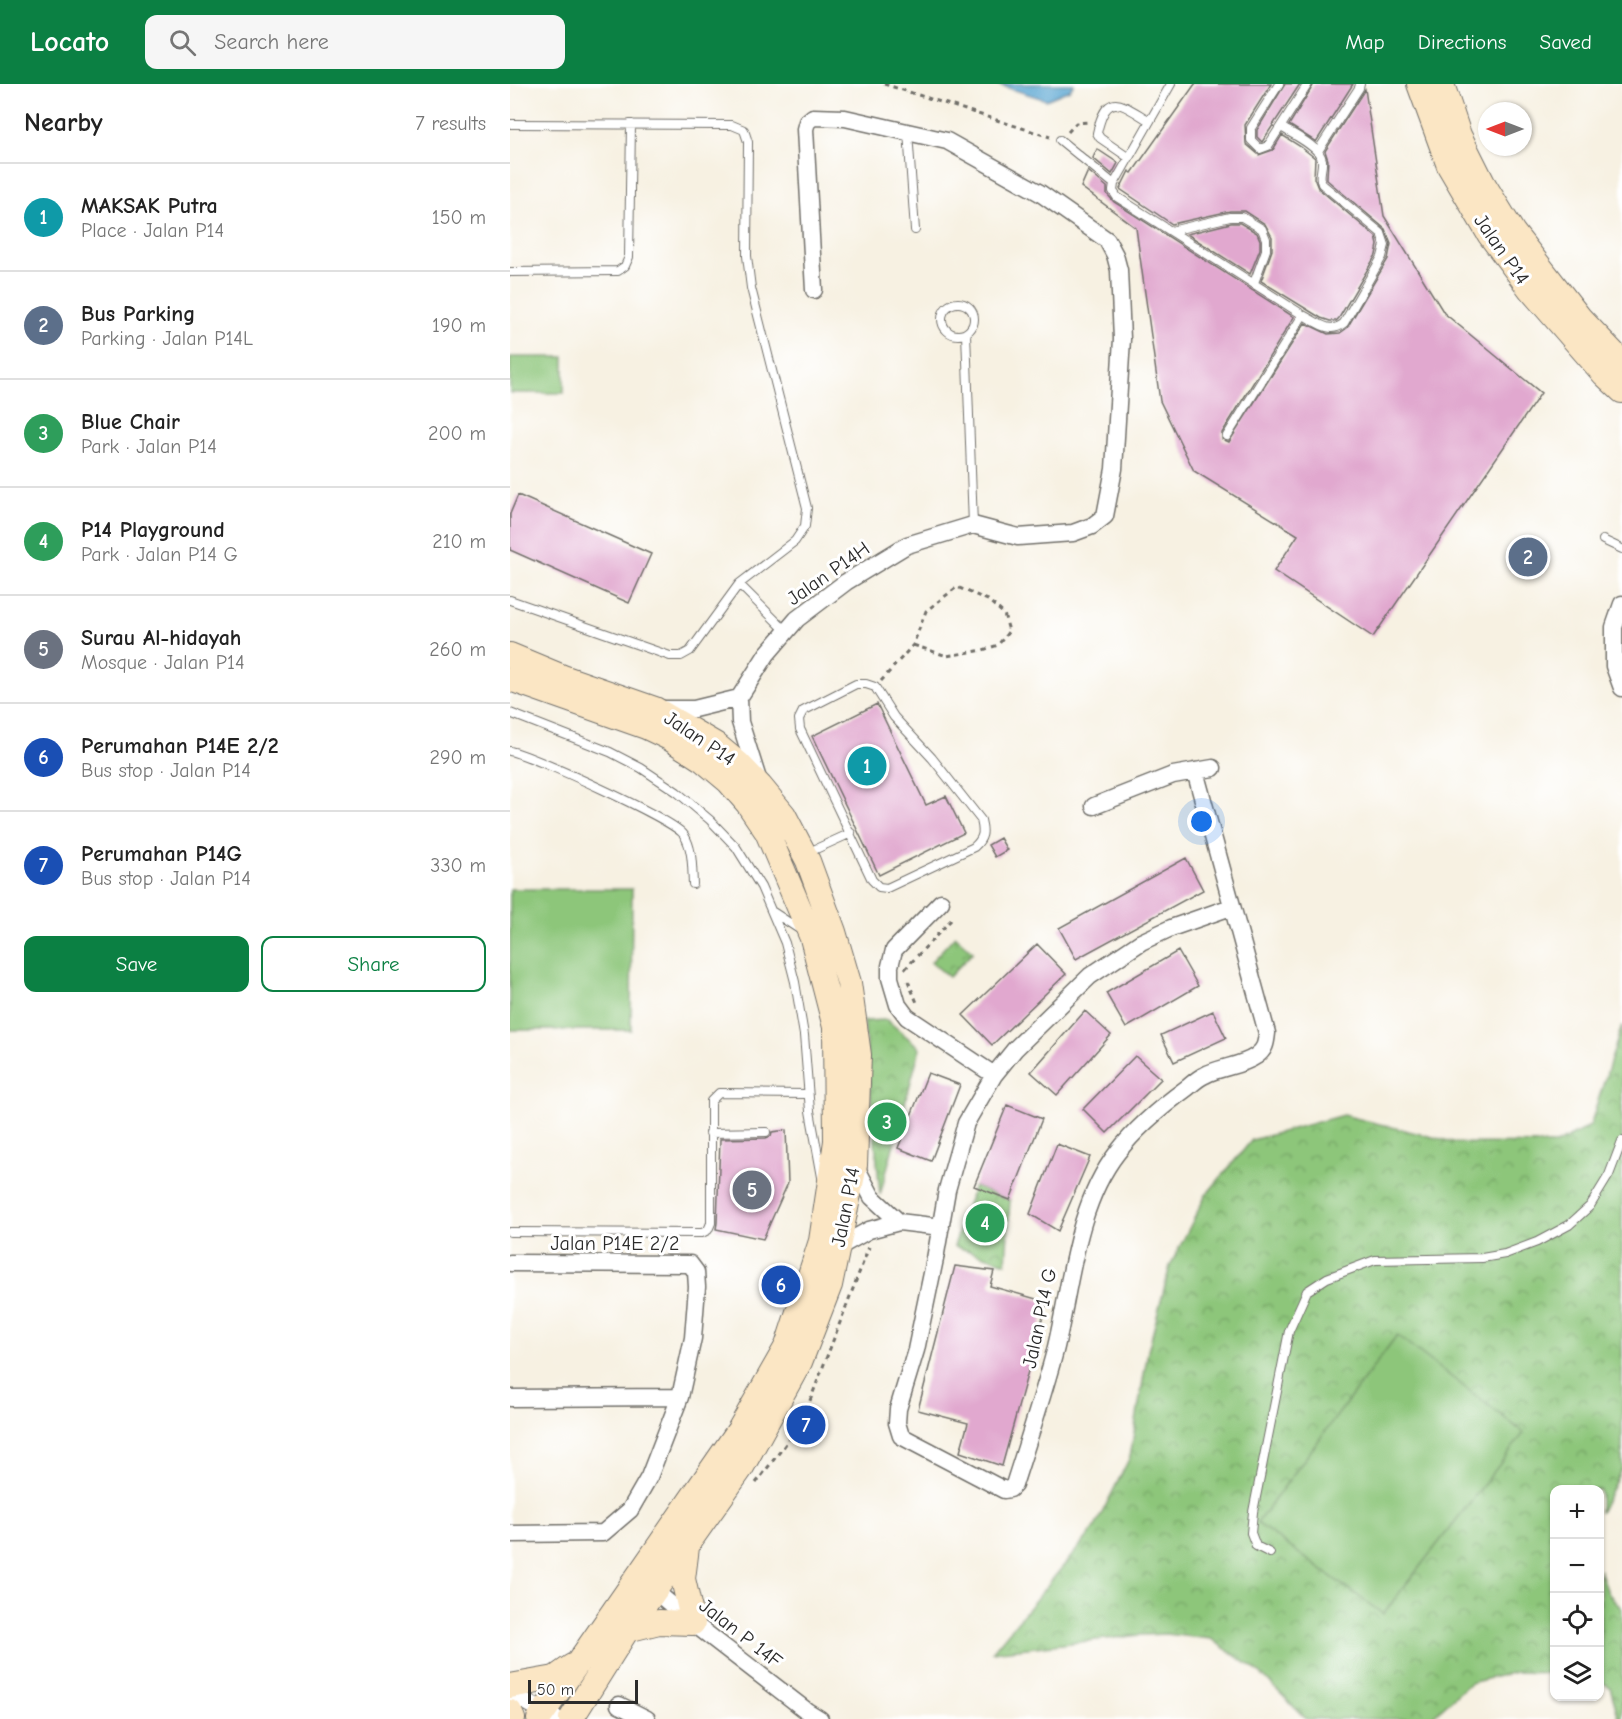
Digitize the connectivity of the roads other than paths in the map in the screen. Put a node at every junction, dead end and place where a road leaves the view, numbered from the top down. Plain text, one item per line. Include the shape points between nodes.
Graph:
1 (1171, 84) edge
2 (1280, 84) edge
3 (1308, 84) edge
4 (1360, 84) edge
5 (1419, 84) edge
6 (1442, 84) edge
7 (1150, 121) junction
8 (510, 123) edge
9 (631, 124) junction
10 (1281, 127) junction
11 (908, 132) junction
12 (1060, 140) road end
13 (1318, 151) junction
14 (1129, 158) junction
15 (1113, 184) junction
16 (915, 230) dead end
17 (1172, 231) junction
18 (510, 272) edge
19 (1254, 283) junction
20 (814, 290) dead end
21 (1303, 315) junction
22 (966, 333) dead end
23 (1622, 362) edge
24 (1622, 391) edge
25 (1227, 436) dead end
26 (973, 525) junction
27 (1603, 540) dead end
28 (1622, 549) edge
29 (739, 584) junction
30 (510, 600) edge
31 (1622, 604) edge
32 (786, 631) junction
33 (510, 655) edge
34 (510, 679) edge
35 (1622, 688) edge
36 (739, 698) junction
37 (510, 703) edge
38 (655, 709) junction
39 (513, 714) edge
40 (510, 752) edge
41 (1213, 768) dead end
42 (1195, 771) junction
43 (760, 786) junction
44 (1094, 806) dead end
45 (851, 833) junction
46 (804, 854) junction
47 (693, 884) dead end
48 (941, 902) dead end
49 (1231, 907) junction
50 (772, 911) junction
51 (812, 938) junction
52 (994, 1075) junction
53 (808, 1094) junction
54 (766, 1132) dead end
55 (710, 1133) junction
56 (1622, 1141) edge
57 (855, 1165) junction
58 (827, 1201) junction
59 (899, 1222) junction
60 (941, 1227) junction
61 (510, 1232) edge
62 (837, 1248) junction
63 (510, 1263) edge
64 (680, 1397) junction
65 (510, 1398) edge
66 (510, 1534) edge
67 (687, 1544) junction
68 (1270, 1553) dead end
69 (646, 1584) junction
70 (693, 1623) junction
71 (627, 1630) junction
72 (575, 1665) junction
73 (510, 1686) edge
74 (510, 1693) edge
75 (620, 1704) dead end
76 (510, 1712) edge
77 (546, 1716) edge
78 (810, 1716) edge
79 (513, 1719) edge
80 (570, 1719) edge
81 (647, 1719) edge

1 - 7 lane
2 - 10 lane via 1251,128 1251,140 1264,149
3 - 10 lane
4 - 13 lane
5 - 24 main road, Jalan P14 via 1449,166 1489,234 1530,290
6 - 23 main road, Jalan P14 via 1483,183 1513,232 1580,318
7 - 14 lane
7 - 14 lane via 1119,102 1108,107 1097,133
8 - 9 lane
9 - 18 lane via 629,256 625,266 618,271
9 - 29 lane via 732,125 744,130 748,142 747,256 751,288 807,508 805,526 795,541
10 - 13 lane
11 - 16 lane
11 - 20 street via 845,118 813,117 807,122
11 - 26 street via 947,141 1040,193 1107,240 1119,270 1122,339 1114,469 1105,516 1073,533 1018,537
12 - 15 lane
13 - 21 lane via 1323,163 1319,178 1322,184 1381,233 1384,245 1382,256 1344,323 1329,329
14 - 15 lane
15 - 17 lane via 1117,197
17 - 19 lane
17 - 19 lane via 1230,217 1242,217 1262,228 1266,250
19 - 21 lane
21 - 25 lane
22 - 26 lane
26 - 32 street, Jalan P14H via 907,545 846,582
27 - 28 lane
29 - 30 lane via 690,651 681,656 670,656
29 - 32 lane
31 - 35 street via 1614,627 1614,666
32 - 36 street, Jalan P14H
33 - 38 main road, Jalan P14
34 - 51 main road, Jalan P14 via 646,727 703,760 728,781 767,832
36 - 38 street via 694,709
36 - 43 street via 740,722
37 - 39 lane
38 - 43 main road, Jalan P14 via 715,744
39 - 50 lane via 610,752 677,792 736,847
40 - 47 lane via 532,758 676,827 692,858
41 - 42 street
42 - 44 street
42 - 49 street, Jalan P14 G
43 - 46 main road, Jalan P14 via 784,815
45 - 45 lane via 800,729 799,719 803,711 856,684 866,684 875,687 894,717 932,758 981,820 984,831 982,840 974,847 887,888 872,880
45 - 46 lane
46 - 57 main road, Jalan P14 via 849,983 859,1055
48 - 52 street via 894,950 890,978 898,1005 907,1017
49 - 52 street, Jalan P14 G via 1141,942 1090,976 1015,1049
49 - 60 street, Jalan P14 G via 1268,1033 1265,1048 1255,1057 1204,1075 1136,1130 1115,1155 1087,1214 1042,1400 1010,1489 1004,1490 901,1436 897,1424
50 - 51 lane
50 - 53 lane via 795,982
51 - 58 main road, Jalan P14 via 835,1028 836,1141
52 - 60 street, Jalan P14 G via 966,1123
53 - 55 lane via 719,1094 711,1101
53 - 58 lane via 814,1145
54 - 55 lane
55 - 61 lane via 711,1223 702,1233
56 - 68 lane via 1609,1175 1590,1206 1569,1225 1537,1242 1482,1258 1375,1260 1327,1278 1307,1291 1289,1331 1253,1512 1251,1533 1256,1546
57 - 59 street via 872,1197
57 - 62 main road, Jalan P14
58 - 69 main road, Jalan P14 via 821,1241 786,1346
59 - 60 street
59 - 62 street via 869,1230
62 - 67 main road, Jalan P14 via 830,1285 800,1362 742,1467
63 - 64 street, Jalan P14E 2/2 via 690,1264 696,1272 694,1328
64 - 65 street
64 - 66 street, Jalan P14E 2/2 via 649,1477 630,1510 603,1533
67 - 69 main road, Jalan P14
67 - 70 main road via 682,1579
69 - 70 street, Jalan P 14F
69 - 71 main road, Jalan P14
69 - 72 main road, Jalan P14
70 - 71 main road via 658,1622
70 - 78 street, Jalan P 14F
71 - 80 main road, Jalan P14
72 - 73 main road via 555,1678
72 - 77 main road, Jalan P14
74 - 77 street
75 - 81 street
76 - 79 main road

